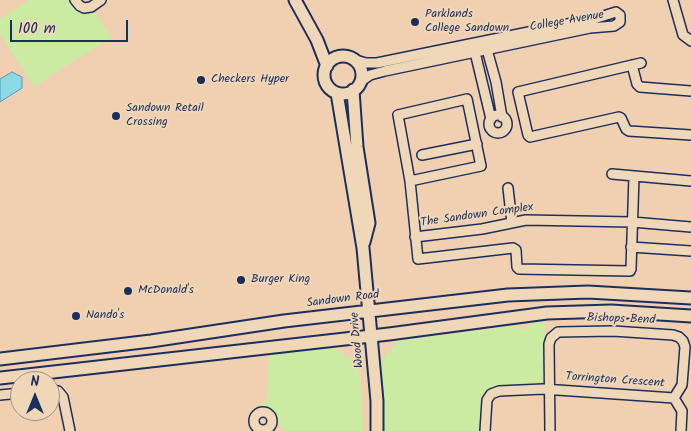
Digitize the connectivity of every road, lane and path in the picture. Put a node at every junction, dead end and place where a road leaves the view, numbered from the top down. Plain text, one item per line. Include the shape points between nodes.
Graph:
1 (75, 0) edge
2 (102, 0) edge
3 (296, 0) edge
4 (673, 0) edge
5 (689, 39) edge
6 (317, 40) junction
7 (486, 45) junction
8 (474, 48) junction
9 (339, 57) junction
10 (352, 59) junction
11 (327, 66) junction
12 (356, 86) junction
13 (691, 91) edge
14 (337, 93) junction
15 (524, 119) junction
16 (504, 120) junction
17 (490, 122) junction
18 (474, 128) junction
19 (691, 135) edge
20 (477, 144) junction
21 (422, 155) dead end
22 (612, 174) dead end
23 (634, 176) junction
24 (410, 181) junction
25 (691, 181) edge
26 (508, 188) dead end
27 (632, 222) junction
28 (512, 223) junction
29 (691, 227) edge
30 (415, 237) junction
31 (632, 247) junction
32 (363, 248) junction
33 (691, 251) edge
34 (691, 298) edge
35 (369, 311) junction
36 (691, 316) edge
37 (371, 336) junction
38 (0, 359) edge
39 (0, 378) edge
40 (549, 390) junction
41 (60, 393) edge
42 (674, 398) junction
43 (70, 431) edge
44 (377, 431) edge
45 (485, 431) edge
46 (550, 431) edge
47 (681, 431) edge

1 - 2 street via 86,8
3 - 6 main road
4 - 5 street via 683,35
6 - 9 main road
6 - 11 main road
7 - 7 street, College Avenue via 616,12 620,15 620,22 614,26
7 - 8 street, College Avenue
7 - 16 street
8 - 10 street, College Avenue via 378,63
8 - 12 street, College Avenue via 375,74
8 - 17 street
9 - 10 main road
9 - 11 main road via 332,59
10 - 12 main road via 360,69
11 - 14 main road via 325,82
12 - 14 main road via 345,93
12 - 32 main road, Wood Drive via 356,147 369,223
13 - 15 street via 640,87 636,64 520,91
14 - 32 main road, Wood Drive
15 - 16 street
15 - 19 street via 530,137 619,117 629,131
16 - 17 street via 496,116
16 - 17 street via 504,129 500,133 492,131
17 - 18 street
18 - 20 street, The Sandown Complex
18 - 24 street, The Sandown Complex via 467,99 399,114
20 - 21 street
20 - 24 street, The Sandown Complex via 481,166
22 - 23 street
23 - 25 street
23 - 27 street, The Sandown Complex
24 - 30 street, The Sandown Complex
26 - 28 street
27 - 28 street, The Sandown Complex via 526,220
27 - 29 street, The Sandown Complex
27 - 31 street, The Sandown Complex
28 - 30 street, The Sandown Complex
30 - 31 street, The Sandown Complex via 420,259 513,248 519,269 630,271
31 - 33 street
32 - 35 main road, Wood Drive
34 - 35 main road, Sandown Road via 540,292
35 - 37 main road, Wood Drive
35 - 38 main road, Sandown Road
36 - 37 main road via 575,311
37 - 39 main road
37 - 44 main road, Wood Drive
40 - 42 street, Torrington Crescent
40 - 42 street, Bishops Bend via 549,344 555,334 613,331 665,334 679,337 685,347 682,385
40 - 45 street, Torrington Crescent via 491,394 487,400
40 - 46 street
41 - 43 street
42 - 47 street, Torrington Crescent via 682,411

